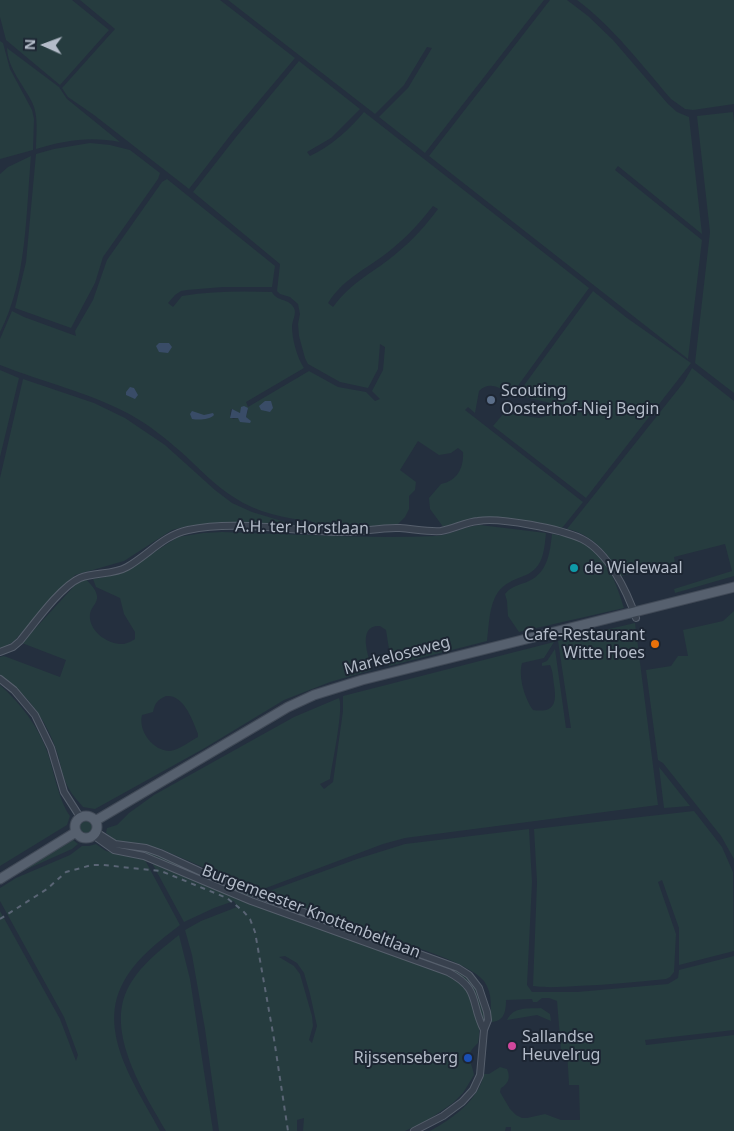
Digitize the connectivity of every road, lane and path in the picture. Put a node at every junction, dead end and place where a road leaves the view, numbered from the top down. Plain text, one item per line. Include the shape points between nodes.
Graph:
1 (734, 587) edge
2 (635, 616) junction
3 (0, 652) edge
4 (0, 679) edge
5 (80, 818) junction
6 (96, 821) junction
7 (76, 832) junction
8 (95, 834) junction
9 (0, 879) edge
10 (394, 944) junction
11 (391, 951) junction
12 (484, 1030) junction
13 (414, 1131) edge

1 - 2 main road, Markeloseweg
2 - 3 street, A.H. ter Horstlaan via 603,556 589,543 561,532 484,520 440,531 398,528 350,532 222,527 174,534 124,569 77,579 20,641
2 - 6 main road, Markeloseweg via 362,680 314,695 256,725
4 - 5 street via 35,715 51,748 64,792
5 - 6 main road via 88,816
5 - 7 main road
6 - 8 main road
7 - 8 main road via 85,838
7 - 9 main road
8 - 10 street, Burgemeester Knottenbeltlaan via 115,844 160,853 309,914
8 - 11 street, Burgemeester Knottenbeltlaan via 114,850 144,856 251,901
10 - 11 street
10 - 12 street, Burgemeester Knottenbeltlaan via 458,968 469,976 479,988 486,1005 488,1020
11 - 12 street, Burgemeester Knottenbeltlaan via 448,972 465,983 473,993
12 - 13 street, Burgemeester Knottenbeltlaan via 480,1076 473,1090 445,1114

